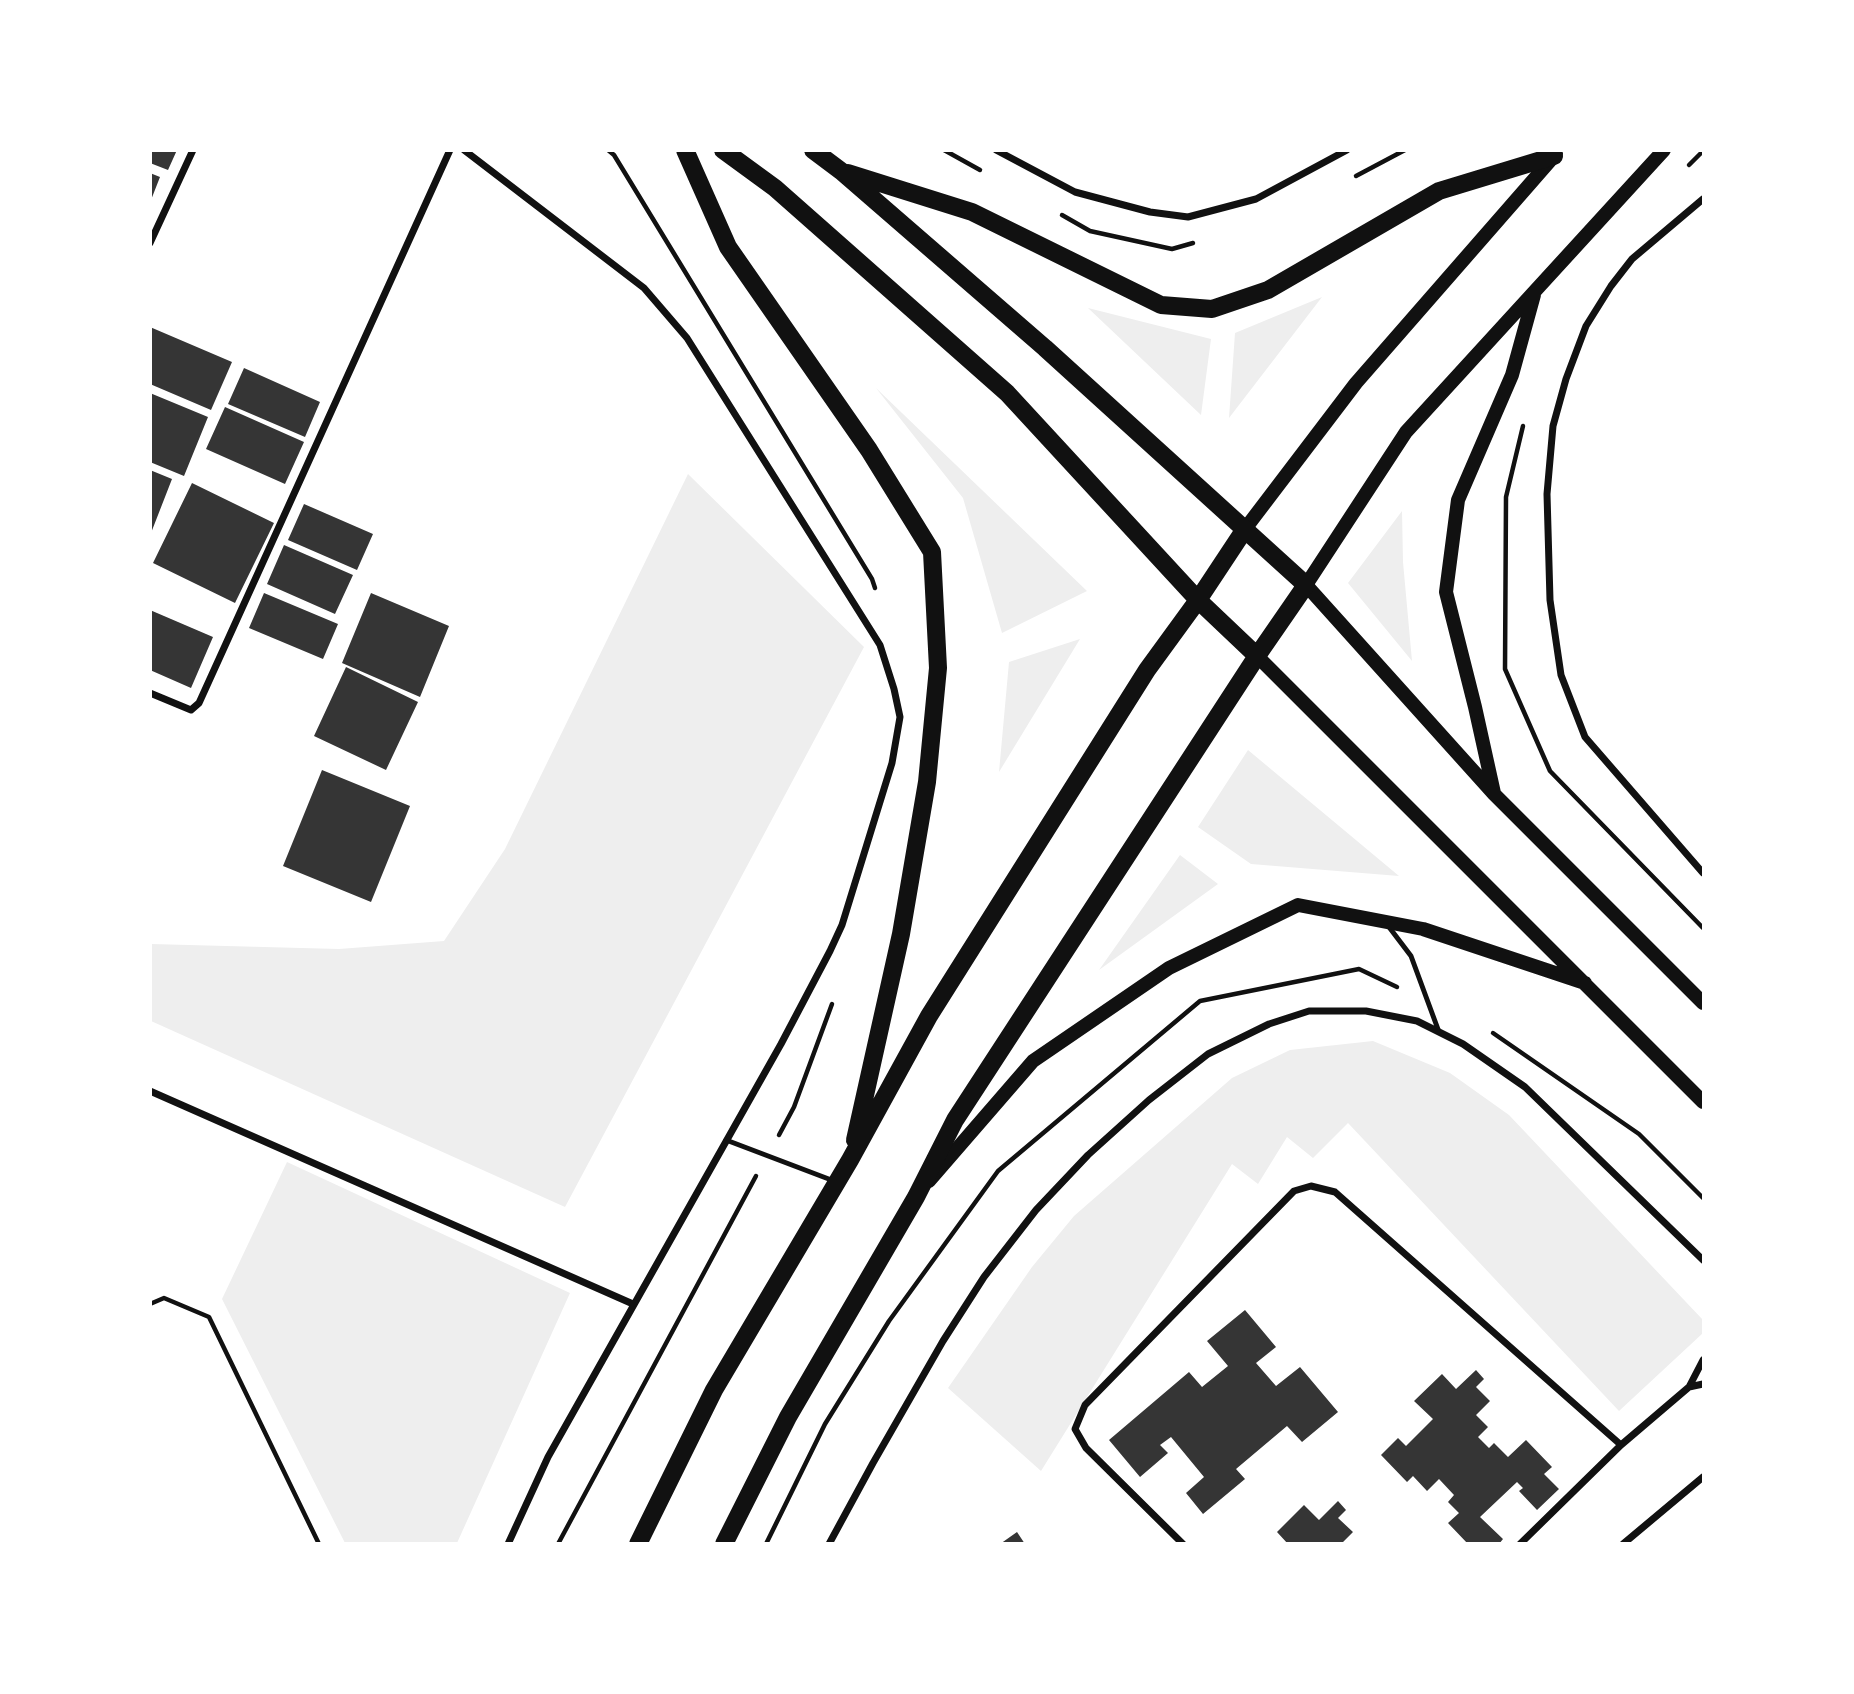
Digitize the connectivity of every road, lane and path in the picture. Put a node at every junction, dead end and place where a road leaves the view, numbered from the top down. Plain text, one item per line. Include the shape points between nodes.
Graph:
1 (193, 150) edge
2 (450, 150) edge
3 (464, 150) edge
4 (608, 150) edge
5 (685, 150) edge
6 (723, 150) edge
7 (813, 150) edge
8 (996, 150) edge
9 (1347, 150) edge
10 (1664, 150) edge
11 (1557, 153) edge
12 (841, 171) junction
13 (1703, 199) edge
14 (150, 243) edge
15 (1535, 290) junction
16 (1245, 529) junction
17 (1306, 585) junction
18 (876, 592) dead end
19 (1198, 600) junction
20 (1256, 656) junction
21 (150, 693) edge
22 (1494, 794) junction
23 (1703, 873) edge
24 (1384, 922) junction
25 (1584, 983) junction
26 (835, 995) dead end
27 (1428, 1002) junction
28 (1703, 1003) edge
29 (1491, 1031) dead end
30 (1439, 1032) junction
31 (150, 1091) edge
32 (1703, 1102) edge
33 (726, 1140) junction
34 (767, 1156) junction
35 (850, 1160) junction
36 (837, 1182) junction
37 (916, 1197) junction
38 (1703, 1198) edge
39 (1703, 1260) edge
40 (150, 1304) edge
41 (633, 1304) junction
42 (1703, 1360) edge
43 (1703, 1384) edge
44 (1689, 1387) junction
45 (1621, 1446) junction
46 (1703, 1477) edge
47 (319, 1544) edge
48 (508, 1544) edge
49 (558, 1544) edge
50 (638, 1544) edge
51 (724, 1544) edge
52 (766, 1544) edge
53 (830, 1544) edge
54 (1183, 1544) edge
55 (1520, 1544) edge
56 (1623, 1544) edge

1 - 14 street
2 - 21 street via 199,703 191,710
3 - 33 street via 644,288 687,338 880,645 894,689 900,717 892,763 842,925
4 - 18 path
5 - 35 main road via 728,247 869,450 932,552 938,668 927,782 901,934
6 - 19 main road via 775,188 1007,393
7 - 12 main road
8 - 9 street via 1075,192 1188,217 1256,198
10 - 15 main road
11 - 12 main road via 1439,191 1268,290 1212,309 1161,305 972,212
11 - 16 main road via 1356,383
12 - 16 main road
13 - 23 street via 1632,259 1586,326 1553,426 1547,494 1550,600 1561,675 1585,737
15 - 17 main road via 1406,432
15 - 22 main road via 1512,375 1458,500 1446,592
16 - 17 main road
16 - 19 main road
17 - 20 main road
17 - 22 main road
19 - 20 main road
19 - 35 main road via 1147,670 929,1016
20 - 25 main road
20 - 37 main road via 955,1120
22 - 28 main road
24 - 25 main road via 1423,929
24 - 27 lane via 1411,956
24 - 37 main road via 1298,905 1169,968 1033,1061
25 - 32 main road
26 - 34 path via 794,1107
27 - 30 lane
27 - 52 path via 1359,969 1200,1001 998,1171 889,1321 825,1424
29 - 38 path via 1639,1133
30 - 39 street via 1525,1087
30 - 53 street via 1417,1021 1366,1011 1309,1011 1269,1024 1208,1054 1149,1100 1045,1201 984,1277 873,1462
31 - 41 street
33 - 34 lane
33 - 41 street
34 - 36 lane
34 - 49 path
35 - 36 main road
36 - 50 main road via 715,1390
37 - 51 main road via 788,1417
40 - 47 path via 164,1298 209,1317
41 - 48 street via 548,1457
42 - 44 street
43 - 44 street
44 - 45 street
45 - 54 street via 1335,1192 1311,1186 1294,1191 1085,1405 1075,1429 1086,1448
45 - 55 street
46 - 56 street

